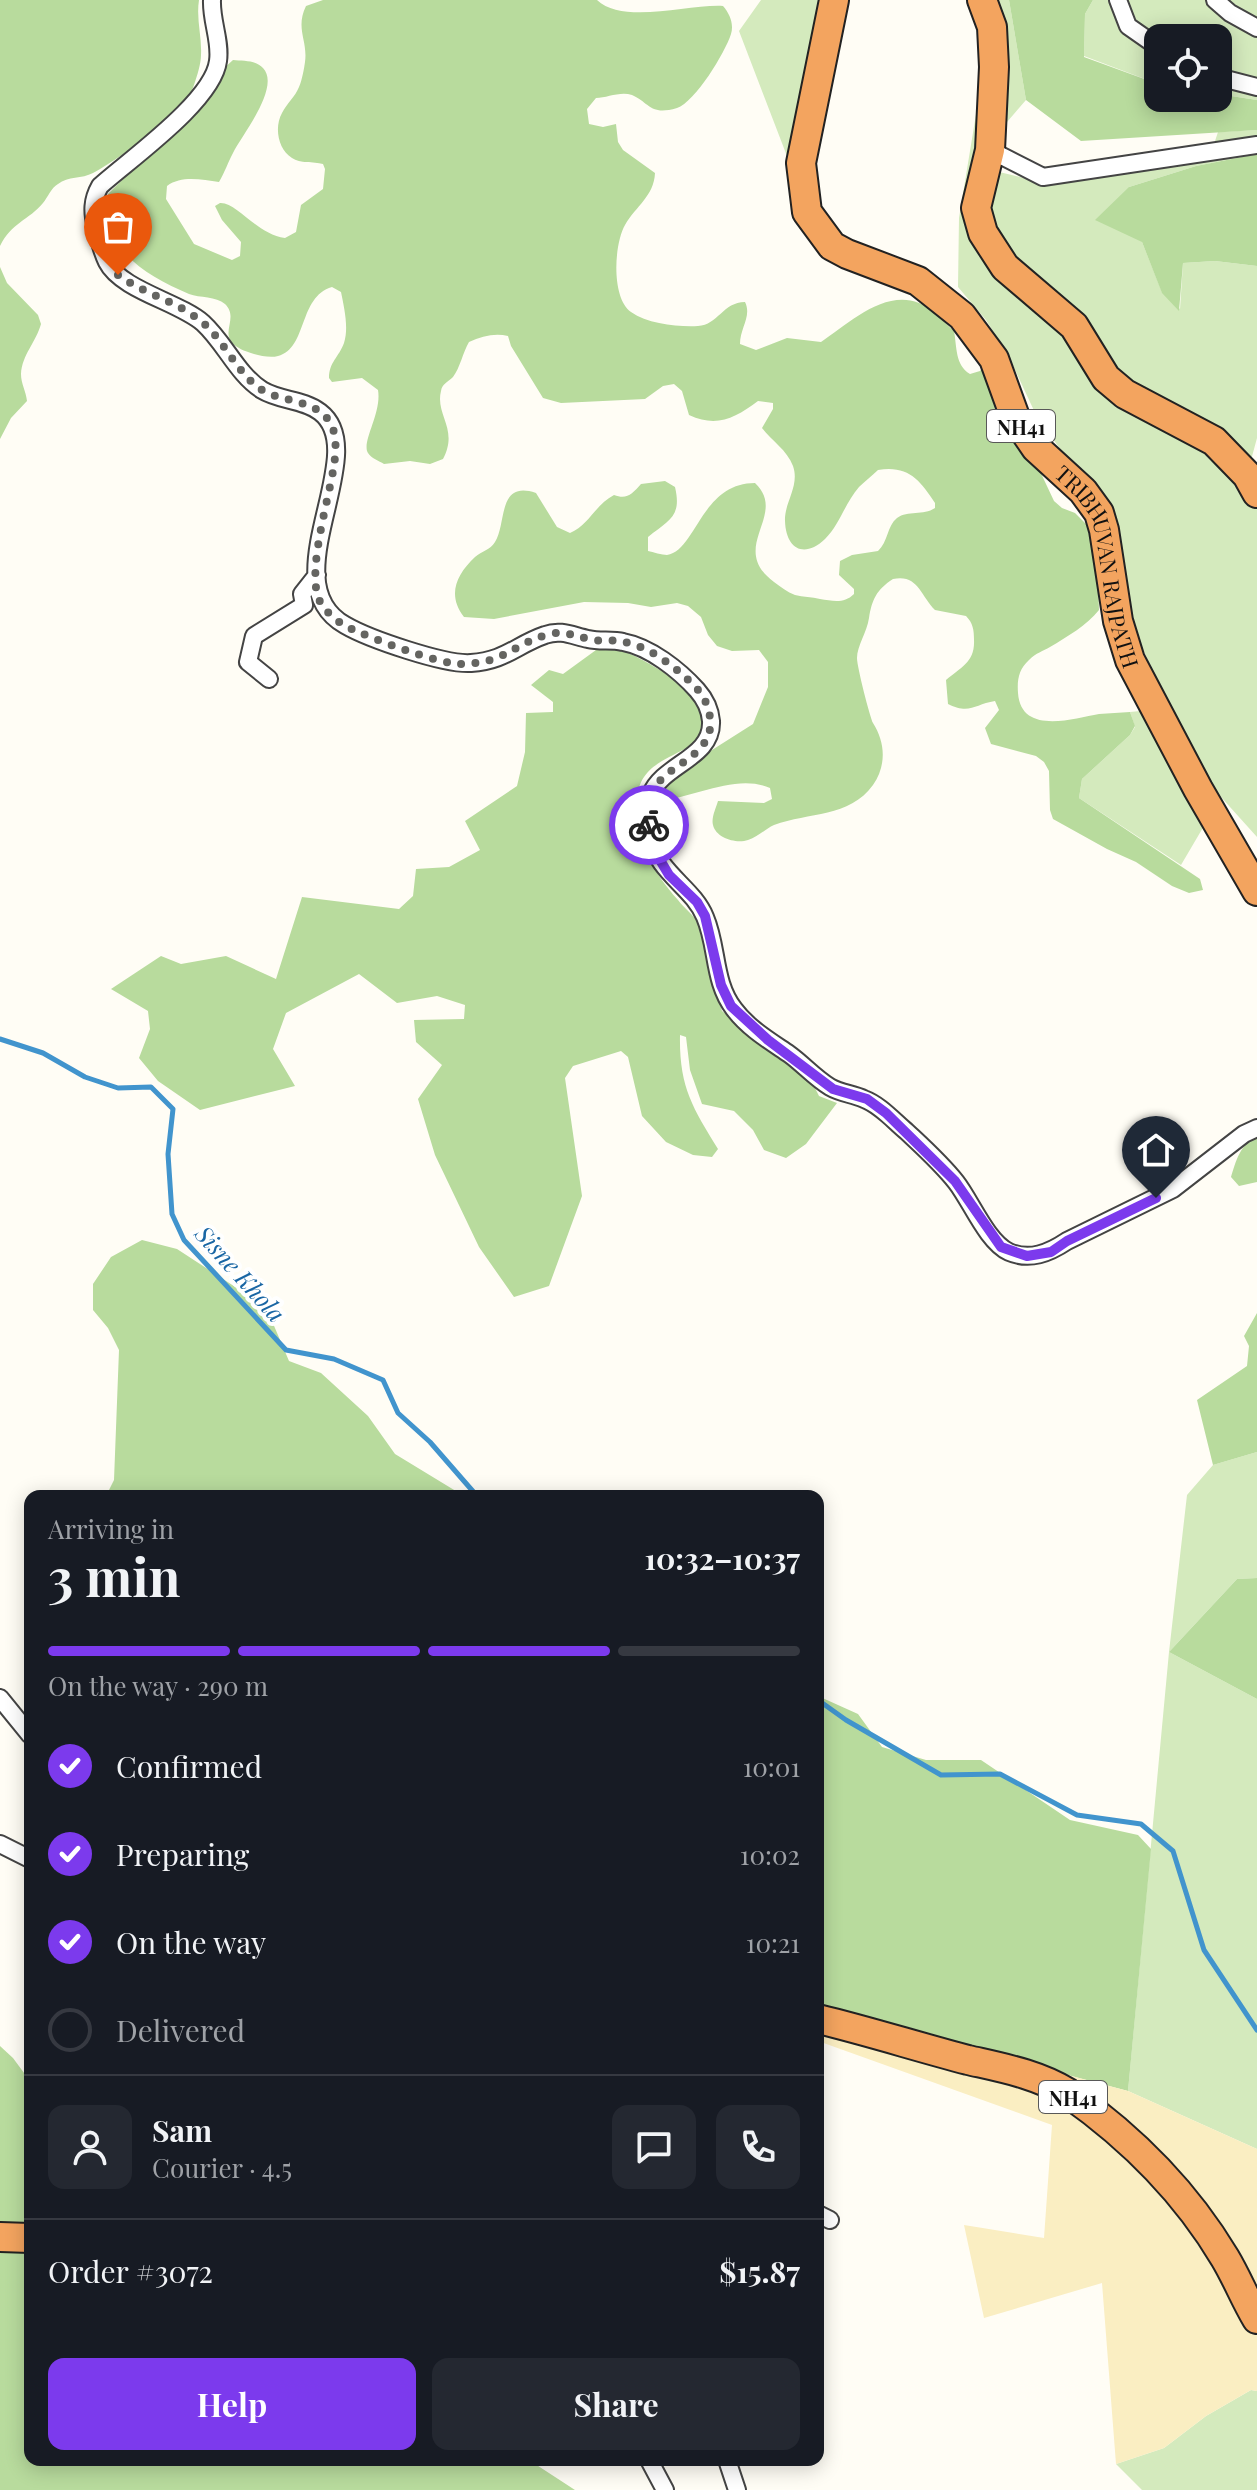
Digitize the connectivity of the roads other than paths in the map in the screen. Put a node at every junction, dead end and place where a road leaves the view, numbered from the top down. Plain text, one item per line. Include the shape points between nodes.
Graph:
1 (212, 0) edge
2 (834, 0) edge
3 (982, 0) edge
4 (1118, 0) edge
5 (1215, 0) edge
6 (1257, 28) edge
7 (1144, 37) edge
8 (1232, 81) edge
9 (1257, 87) edge
10 (1257, 145) edge
11 (990, 150) junction
12 (1257, 493) edge
13 (317, 575) junction
14 (269, 679) dead end
15 (1257, 891) edge
16 (1257, 1128) edge
17 (0, 1698) edge
18 (24, 1728) edge
19 (0, 1844) edge
20 (24, 1856) edge
21 (824, 2021) edge
22 (0, 2237) edge
23 (24, 2238) edge
24 (1257, 2319) edge
25 (652, 2466) edge
26 (729, 2466) edge
27 (665, 2490) edge
28 (737, 2490) edge

1 - 13 street via 218,58 211,80 178,118 100,186 93,201 94,218 107,262 118,275 201,321 262,390 312,407 330,423 335,459
2 - 15 highway, TRIBHUVAN RAJPATH / NH41 via 801,163 807,212 832,246 918,281 962,316 994,359 1015,417 1036,448 1099,513 1130,660
3 - 11 highway via 992,27
4 - 7 street via 1128,26
5 - 6 street
8 - 9 street
10 - 11 street via 1043,177
11 - 12 highway via 976,208 983,233 1005,267 1074,326 1106,378 1125,394 1214,441
13 - 14 street via 302,594 304,605 254,636 248,662
13 - 16 street via 318,597 331,615 347,626 438,659 456,664 497,659 541,636 563,632 635,644 699,691 708,704 710,731 705,744 667,773 651,793 649,834 669,875 705,916 731,1006 833,1089 867,1099 886,1113 955,1181 1006,1251 1027,1256 1051,1252 1173,1189
17 - 18 street
19 - 20 street
21 - 24 highway, NH41 via 1005,2067 1076,2099 1179,2190 1226,2259
22 - 23 highway
25 - 27 street
26 - 28 street

